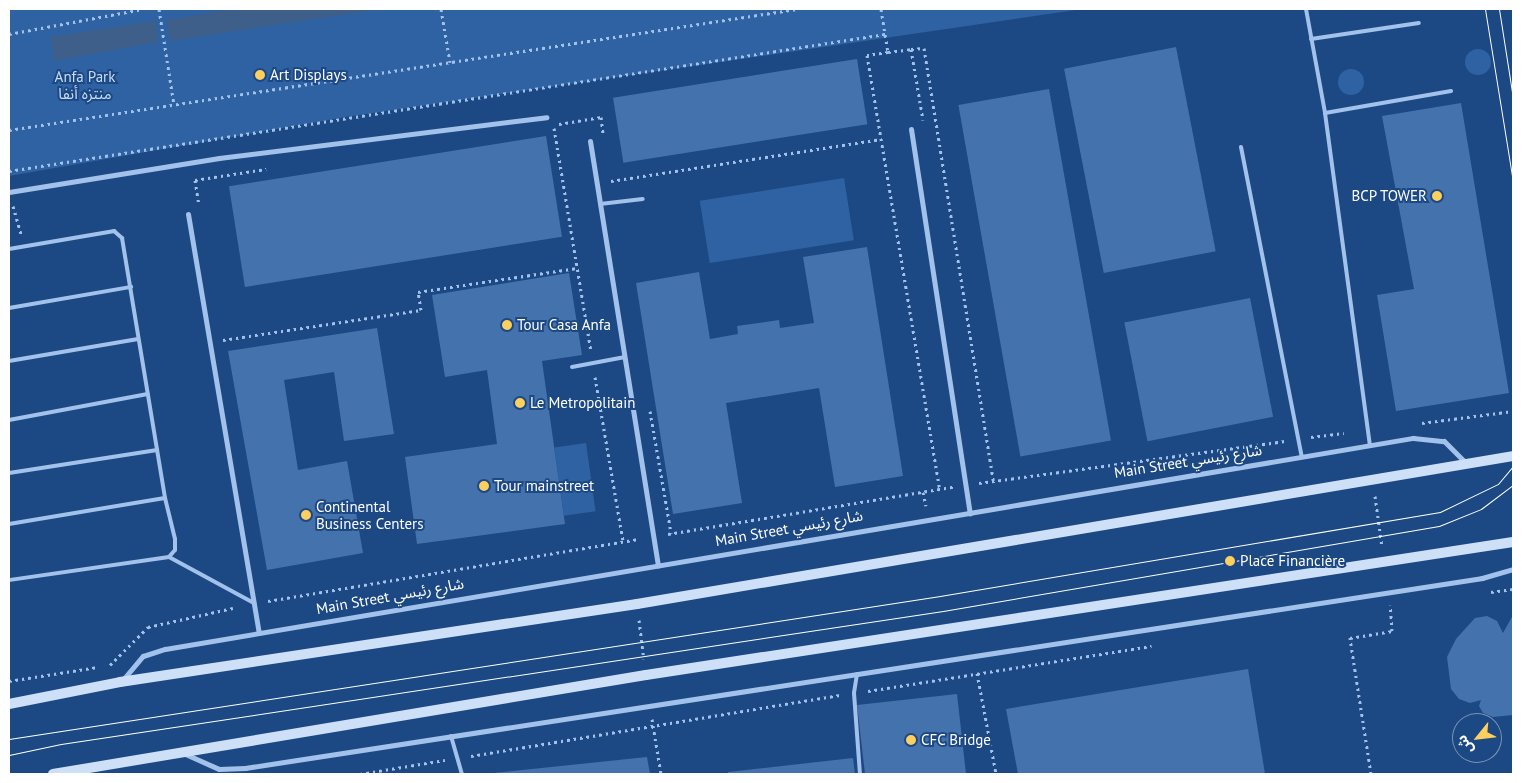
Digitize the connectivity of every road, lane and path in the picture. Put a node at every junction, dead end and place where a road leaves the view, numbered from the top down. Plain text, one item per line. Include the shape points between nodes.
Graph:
1 (142, 9) edge
2 (159, 9) edge
3 (441, 9) edge
4 (797, 9) edge
5 (881, 9) edge
6 (1306, 9) edge
7 (1419, 23) dead end
8 (9, 34) edge
9 (885, 34) junction
10 (1311, 38) junction
11 (911, 49) junction
12 (888, 52) junction
13 (450, 62) junction
14 (1450, 91) dead end
15 (174, 105) junction
16 (1325, 113) junction
17 (546, 117) dead end
18 (554, 124) dead end
19 (910, 129) joint
20 (9, 130) edge
21 (882, 139) junction
22 (590, 141) dead end
23 (1241, 147) dead end
24 (9, 171) edge
25 (611, 181) dead end
26 (9, 192) edge
27 (642, 199) dead end
28 (600, 204) junction
29 (188, 214) dead end
30 (24, 246) junction
31 (9, 249) edge
32 (577, 268) junction
33 (131, 287) junction
34 (9, 308) edge
35 (138, 339) junction
36 (222, 340) dead end
37 (625, 357) junction
38 (9, 361) edge
39 (593, 362) junction
40 (572, 367) dead end
41 (148, 394) junction
42 (1513, 411) edge
43 (9, 420) edge
44 (1418, 423) dead end
45 (1370, 429) junction
46 (1299, 439) junction
47 (1370, 446) junction
48 (157, 450) junction
49 (1513, 456) edge
50 (1302, 457) junction
51 (1466, 463) junction
52 (9, 473) edge
53 (1372, 478) junction
54 (993, 481) junction
55 (966, 485) junction
56 (940, 489) junction
57 (165, 498) junction
58 (970, 513) junction
59 (9, 524) edge
60 (654, 536) junction
61 (623, 541) junction
62 (1513, 542) edge
63 (169, 557) junction
64 (1385, 562) junction
65 (658, 566) junction
66 (1513, 569) edge
67 (9, 580) edge
68 (1513, 589) edge
69 (1388, 592) junction
70 (1485, 593) dead end
71 (254, 603) junction
72 (1399, 607) dead end
73 (1390, 608) junction
74 (1380, 610) dead end
75 (259, 633) junction
76 (1154, 645) dead end
77 (974, 656) junction
78 (977, 673) junction
79 (856, 674) junction
80 (9, 682) edge
81 (120, 682) junction
82 (854, 693) junction
83 (9, 704) edge
84 (451, 736) junction
85 (181, 752) junction
86 (456, 758) junction
87 (112, 763) junction
88 (53, 774) edge
89 (109, 774) edge
90 (360, 774) edge
91 (462, 774) edge
92 (860, 774) edge
93 (996, 774) edge
94 (1371, 774) edge

1 - 8 path
2 - 15 path
3 - 13 path
4 - 13 path
5 - 9 path
6 - 10 lane
7 - 10 lane
9 - 12 path
9 - 24 path
10 - 16 lane
11 - 12 path
11 - 19 path via 924,127
11 - 54 path via 924,48
12 - 21 path via 867,55
13 - 15 path
14 - 16 lane
15 - 20 path
16 - 45 lane
17 - 26 street via 219,158
18 - 32 path
19 - 55 street
21 - 25 path
21 - 56 path
22 - 28 street
23 - 46 lane
26 - 30 path
27 - 28 lane
28 - 37 street
29 - 71 street
30 - 31 lane
30 - 33 lane via 114,231 119,233
32 - 36 path via 418,292 421,310
32 - 39 path
33 - 34 lane
33 - 35 lane
35 - 38 lane
35 - 41 lane
37 - 39 lane
37 - 60 street
39 - 40 lane
39 - 61 path
41 - 43 lane
41 - 48 lane
42 - 44 path
45 - 46 path
45 - 47 lane
46 - 50 lane
46 - 54 path
47 - 50 street, Main Street شارع رئيسي
47 - 51 street, Main Street شارع رئيسي via 1413,438 1434,438 1453,447
48 - 52 lane
48 - 57 lane
49 - 51 main road
50 - 58 street, Main Street شارع رئيسي
51 - 53 main road
53 - 64 path
53 - 81 main road via 656,601
54 - 55 path
55 - 56 path
55 - 58 street
56 - 60 path
57 - 59 lane
57 - 63 lane via 175,539 175,550
58 - 65 street, Main Street شارع رئيسي
60 - 61 path
60 - 65 street
61 - 71 path
62 - 64 main road
63 - 67 lane
63 - 71 lane
64 - 85 main road via 646,676
65 - 75 street, Main Street شارع رئيسي
66 - 69 street via 1496,575
68 - 70 path
69 - 73 path
69 - 77 street
71 - 75 street
71 - 80 path via 148,627 112,664
72 - 73 path
73 - 74 path
73 - 94 path via 1392,631 1350,638
75 - 81 street, Main Street شارع رئيسي via 154,651 134,663
76 - 78 path
77 - 78 path
77 - 79 street
78 - 82 path
78 - 93 path
79 - 82 lane
79 - 84 street
81 - 83 main road
82 - 86 path
82 - 92 lane
84 - 85 street via 232,769 205,766
84 - 86 lane
85 - 87 main road
86 - 90 path
86 - 91 lane
87 - 88 main road
87 - 89 main road

